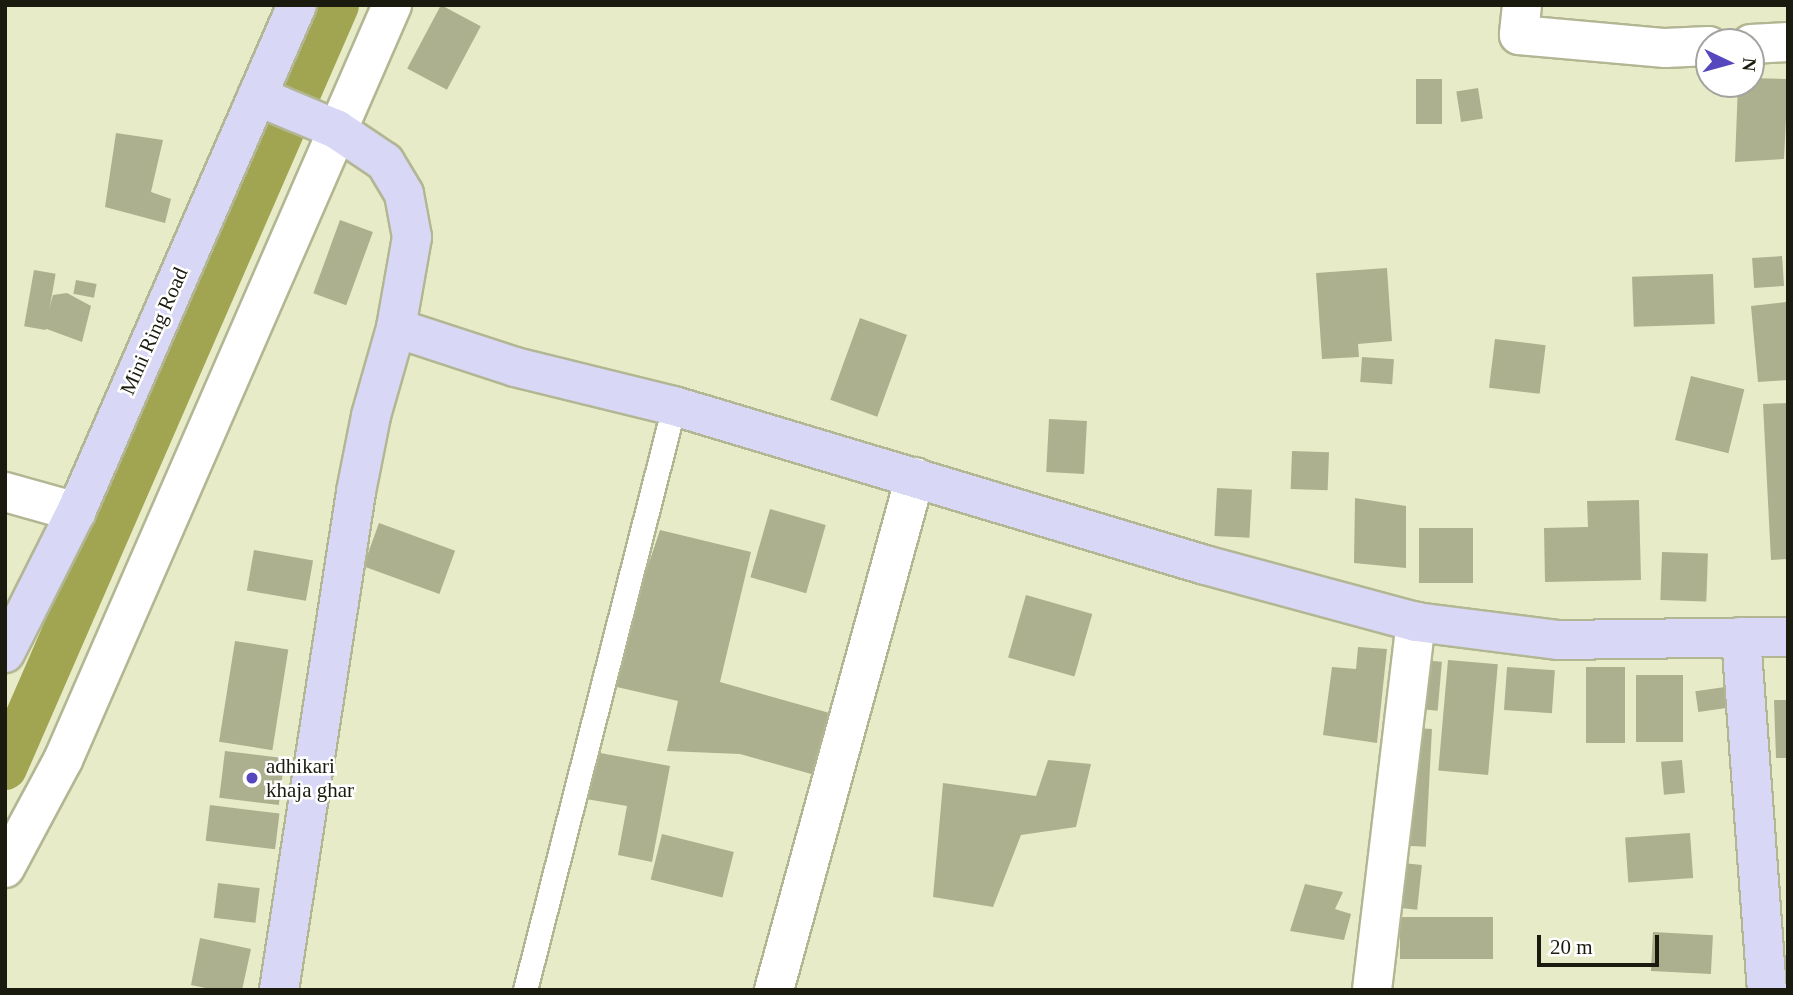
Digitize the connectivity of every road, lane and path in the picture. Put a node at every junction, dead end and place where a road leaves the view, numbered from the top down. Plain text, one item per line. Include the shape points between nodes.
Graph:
1 (298, 5) edge
2 (392, 5) edge
3 (1522, 5) edge
4 (1788, 42) edge
5 (1765, 43) edge
6 (1695, 47) edge
7 (257, 96) junction
8 (323, 123) junction
9 (396, 328) junction
10 (674, 406) junction
11 (915, 477) junction
12 (5, 492) edge
13 (76, 512) junction
14 (1416, 622) junction
15 (1741, 636) junction
16 (1788, 637) edge
17 (5, 653) edge
18 (5, 868) edge
19 (279, 990) edge
20 (525, 990) edge
21 (774, 990) edge
22 (1373, 990) edge
23 (1767, 990) edge

1 - 7 street, Mini Ring Road
2 - 8 street
3 - 6 street via 1519,35
4 - 5 street
7 - 8 street
7 - 13 street, Mini Ring Road
8 - 9 street via 385,162 404,194 412,237
8 - 18 street via 63,760
9 - 10 street via 515,367
9 - 19 street via 356,492
10 - 11 street
10 - 20 lane
11 - 14 street via 1205,565
11 - 21 street
12 - 13 street
13 - 17 street, Mini Ring Road
14 - 15 street via 1559,640
14 - 22 street
15 - 16 street
15 - 23 street

